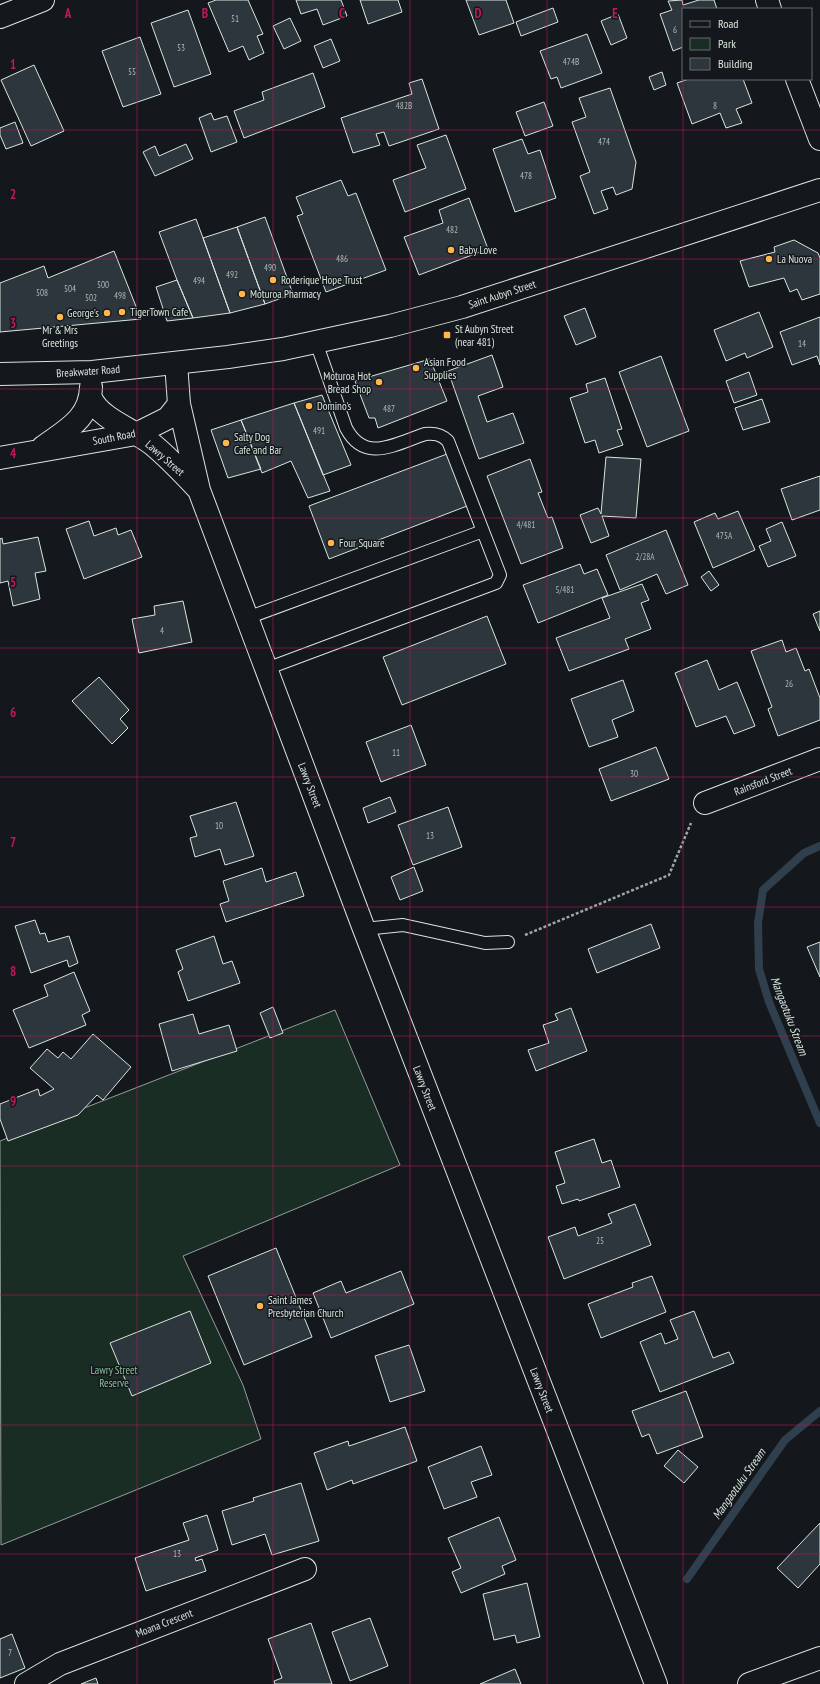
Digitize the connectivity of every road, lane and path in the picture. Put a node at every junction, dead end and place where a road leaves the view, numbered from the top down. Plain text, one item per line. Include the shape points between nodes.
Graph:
1 (43, 0) edge
2 (0, 16) edge
3 (797, 80) edge
4 (820, 139) edge
5 (820, 190) edge
6 (316, 342) junction
7 (176, 362) junction
8 (92, 372) junction
9 (0, 374) edge
10 (91, 398) junction
11 (180, 404) junction
12 (136, 434) junction
13 (38, 450) junction
14 (0, 458) edge
15 (199, 490) junction
16 (483, 530) junction
17 (247, 618) junction
18 (266, 670) junction
19 (820, 759) edge
20 (705, 803) joint
21 (364, 929) junction
22 (508, 942) joint
23 (305, 1569) dead end
24 (819, 1660) edge
25 (26, 1684) edge
26 (656, 1684) edge
27 (749, 1684) edge

1 - 2 main road
3 - 4 main road
5 - 6 main road, Saint Aubyn Street via 462,307
6 - 7 main road, Saint Aubyn Street via 275,350
6 - 16 lane via 352,439 357,444 373,449 425,434 439,434 444,437 448,441
7 - 8 main road, Breakwater Road
7 - 11 main road, Lawry Street
8 - 9 main road, Breakwater Road
8 - 10 main road
10 - 12 main road, Lawry Street via 97,409
10 - 13 main road, South Road via 78,421
11 - 12 main road, South Road via 168,418
11 - 15 main road, Lawry Street
12 - 13 main road, South Road
12 - 15 main road, Lawry Street via 177,467
13 - 14 main road, South Road
15 - 17 main road, Lawry Street
16 - 17 lane
16 - 18 lane via 499,571 496,583
17 - 18 main road, Lawry Street
18 - 21 main road, Lawry Street
19 - 20 main road, Rainsford Street
20 - 22 path via 693,819 669,875
21 - 22 lane via 403,926 485,943
21 - 26 main road, Lawry Street
23 - 25 main road, Moana Crescent via 60,1664
24 - 27 main road

